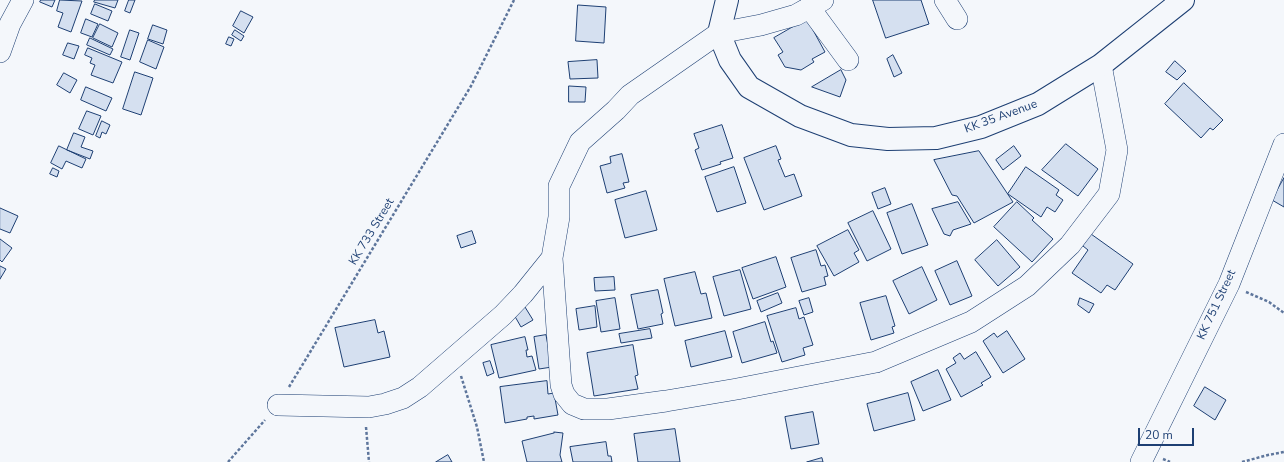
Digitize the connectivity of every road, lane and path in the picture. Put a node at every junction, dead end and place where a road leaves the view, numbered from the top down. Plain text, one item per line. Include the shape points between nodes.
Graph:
1 (23, 0) edge
2 (514, 0) edge
3 (727, 0) edge
4 (945, 0) edge
5 (1183, 0) edge
6 (816, 4) edge
7 (957, 20) dead end
8 (719, 33) junction
9 (0, 52) edge
10 (848, 60) dead end
11 (1101, 66) junction
12 (1284, 144) edge
13 (552, 258) junction
14 (1229, 284) junction
15 (1284, 313) edge
16 (455, 356) junction
17 (278, 405) junction
18 (357, 407) junction
19 (1284, 452) edge
20 (228, 462) edge
21 (369, 462) edge
22 (484, 462) edge
23 (1141, 462) edge
24 (1242, 462) edge

1 - 9 street via 10,24
2 - 17 path, KK 733 Street via 471,86
3 - 8 main road
4 - 7 street
5 - 11 main road, KK 35 Avenue
6 - 8 street via 796,15
6 - 10 street
8 - 11 main road, KK 35 Avenue via 730,60 749,87 800,116 844,133 888,139 936,138 981,127 1038,104
8 - 13 street via 630,95 580,142 559,186 559,218
11 - 13 street via 1117,150 1109,194 1070,245 1027,286 971,322 876,362 666,401 608,409 584,409 572,404 564,394 562,385
12 - 14 street, KK 751 Street
13 - 16 street via 503,315
14 - 15 path via 1269,302
14 - 23 street, KK 751 Street
16 - 18 street via 403,398 369,407
16 - 22 path via 477,427
17 - 18 street
17 - 20 path, KK 733 Street
18 - 21 path via 366,426
19 - 24 path

